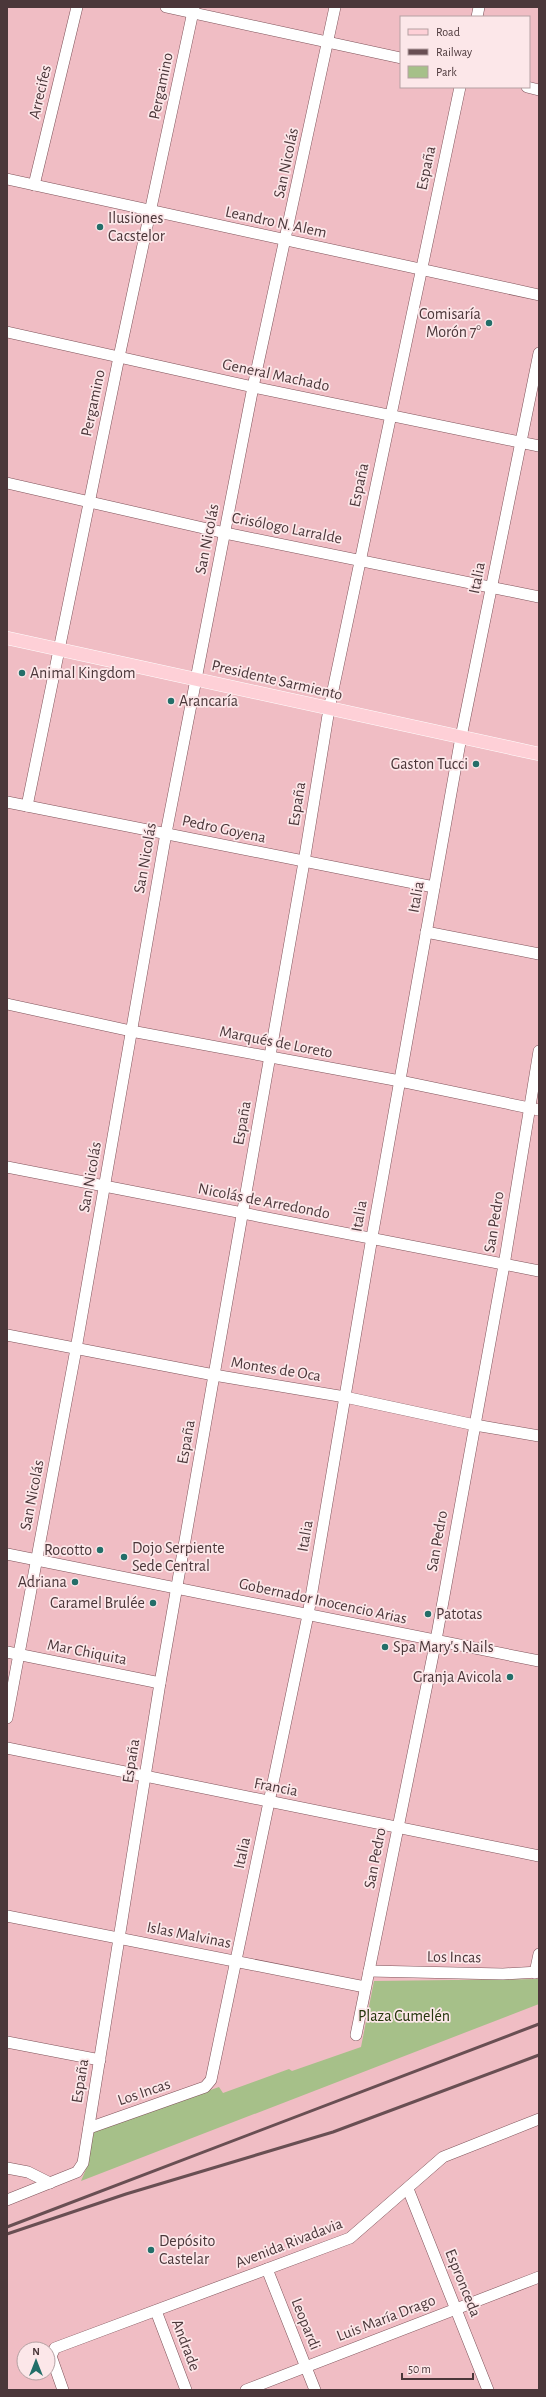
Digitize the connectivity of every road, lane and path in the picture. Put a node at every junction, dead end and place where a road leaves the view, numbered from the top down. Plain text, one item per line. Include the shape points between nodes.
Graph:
1 (77, 7) edge
2 (166, 7) edge
3 (335, 7) edge
4 (194, 10) edge
5 (328, 42) junction
6 (400, 58) edge
7 (460, 88) edge
8 (7, 179) edge
9 (34, 185) junction
10 (151, 210) junction
11 (285, 240) junction
12 (420, 270) junction
13 (539, 295) edge
14 (7, 332) edge
15 (539, 353) edge
16 (119, 357) junction
17 (253, 387) junction
18 (390, 416) junction
19 (521, 443) junction
20 (539, 446) edge
21 (7, 484) edge
22 (89, 502) junction
23 (225, 533) junction
24 (360, 559) junction
25 (491, 586) junction
26 (539, 597) edge
27 (7, 638) edge
28 (58, 649) junction
29 (196, 679) junction
30 (329, 709) junction
31 (461, 737) junction
32 (539, 754) edge
33 (7, 802) edge
34 (27, 806) junction
35 (166, 833) junction
36 (304, 862) junction
37 (434, 887) junction
38 (426, 932) junction
39 (539, 954) edge
40 (7, 1004) edge
41 (131, 1031) junction
42 (539, 1051) edge
43 (270, 1057) junction
44 (400, 1081) junction
45 (533, 1109) edge
46 (7, 1167) edge
47 (104, 1186) junction
48 (243, 1214) junction
49 (372, 1237) junction
50 (504, 1265) junction
51 (539, 1271) edge
52 (7, 1335) edge
53 (76, 1349) junction
54 (214, 1375) junction
55 (345, 1397) junction
56 (475, 1425) junction
57 (539, 1436) edge
58 (7, 1554) edge
59 (36, 1560) junction
60 (177, 1587) junction
61 (308, 1615) junction
62 (436, 1640) junction
63 (7, 1652) edge
64 (19, 1654) junction
65 (539, 1661) edge
66 (160, 1683) junction
67 (7, 1718) edge
68 (7, 1748) edge
69 (145, 1776) junction
70 (269, 1802) junction
71 (397, 1826) junction
72 (539, 1856) edge
73 (7, 1916) edge
74 (119, 1938) junction
75 (539, 1954) edge
76 (236, 1961) junction
77 (369, 1971) junction
78 (537, 1972) edge
79 (365, 1987) junction
80 (356, 2035) dead end
81 (7, 2042) edge
82 (100, 2060) junction
83 (209, 2084) joint
84 (539, 2119) edge
85 (89, 2128) junction
86 (7, 2168) edge
87 (50, 2183) junction
88 (408, 2189) junction
89 (7, 2200) edge
90 (267, 2269) junction
91 (539, 2277) edge
92 (456, 2308) junction
93 (156, 2311) junction
94 (306, 2366) junction
95 (63, 2390) edge
96 (186, 2390) edge
97 (246, 2390) edge
98 (315, 2390) edge
99 (488, 2390) edge

1 - 9 street, Arrecifes
2 - 4 street
3 - 5 street, San Nicolás
4 - 5 street
4 - 10 street, Pergamino
5 - 6 street
5 - 11 street, San Nicolás
7 - 12 street, España
8 - 9 street, Leandro N. Alem
9 - 10 street, Leandro N. Alem
10 - 11 street, Leandro N. Alem
10 - 16 street, Pergamino
11 - 12 street, Leandro N. Alem
11 - 17 street, San Nicolás
12 - 13 street, Leandro N. Alem
12 - 18 street, España
14 - 16 street, General Machado
15 - 19 street, Italia
16 - 17 street, General Machado
16 - 22 street, Pergamino
17 - 18 street, General Machado
17 - 23 street, San Nicolás
18 - 19 street, General Machado
18 - 24 street, España
19 - 20 street, General Machado
19 - 25 street, Italia
21 - 22 street, Crisólogo Larralde
22 - 23 street, Crisólogo Larralde
22 - 28 street, Pergamino
23 - 24 street, Crisólogo Larralde
23 - 29 street, San Nicolás
24 - 25 street, Crisólogo Larralde
24 - 30 street, España
25 - 26 street, Crisólogo Larralde
25 - 31 street, Italia
27 - 28 main road, Presidente Sarmiento
28 - 29 main road, Presidente Sarmiento
28 - 34 street, Pergamino
29 - 30 main road, Presidente Sarmiento
29 - 35 street, San Nicolás
30 - 31 main road, Presidente Sarmiento
30 - 36 street, España
31 - 32 main road, Presidente Sarmiento
31 - 37 street, Italia
33 - 34 street, Pedro Goyena
34 - 35 street, Pedro Goyena
35 - 36 street, Pedro Goyena
35 - 41 street, San Nicolás
36 - 37 street, Pedro Goyena
36 - 43 street, España
37 - 38 street, Italia
38 - 39 street
38 - 44 street, Italia
40 - 41 street, Marqués de Loreto
41 - 43 street, Marqués de Loreto
41 - 47 street, San Nicolás
42 - 45 street, San Pedro
43 - 44 street, Marqués de Loreto
43 - 48 street, España
44 - 45 street, Marqués de Loreto
44 - 49 street, Italia
45 - 50 street, San Pedro
46 - 47 street, Nicolás de Arredondo
47 - 48 street, Nicolás de Arredondo
47 - 53 street, San Nicolás
48 - 49 street, Nicolás de Arredondo
48 - 54 street, España
49 - 50 street, Nicolás de Arredondo
49 - 55 street, Italia
50 - 51 street, Nicolás de Arredondo
50 - 56 street, San Pedro
52 - 53 street, Montes de Oca
53 - 54 street, Montes de Oca
53 - 59 street, San Nicolás
54 - 55 street, Montes de Oca
54 - 60 street, España
55 - 56 street, Montes de Oca
55 - 61 street, Italia
56 - 57 street, Montes de Oca
56 - 62 street, San Pedro
58 - 59 street, Gobernador Inocencio Arias
59 - 60 street, Gobernador Inocencio Arias
59 - 64 street, San Nicolás
60 - 61 street, Gobernador Inocencio Arias
60 - 66 street, España
61 - 62 street, Gobernador Inocencio Arias
61 - 70 street, Italia
62 - 65 street, Gobernador Inocencio Arias
62 - 71 street, San Pedro
63 - 64 street, Mar Chiquita
64 - 66 street, Mar Chiquita
64 - 67 street, San Nicolás
66 - 69 street, España
68 - 69 street, Francia
69 - 70 street, Francia
69 - 74 street, España
70 - 71 street, Francia
70 - 76 street, Italia
71 - 72 street, Francia
71 - 77 street, San Pedro
73 - 74 street, Islas Malvinas
74 - 76 street, Islas Malvinas
74 - 82 street, España
75 - 78 street
76 - 79 street, Islas Malvinas
76 - 83 street, Italia
77 - 78 street, Los Incas
77 - 79 street, San Pedro
79 - 80 street, San Pedro
81 - 82 street
82 - 85 street, España
83 - 85 street, Los Incas
84 - 88 street, Avenida Rivadavia via 450,2153
85 - 87 street, España via 81,2168
86 - 87 street via 28,2172
87 - 89 street
88 - 90 street, Avenida Rivadavia via 350,2238
88 - 92 street, Espronceda
90 - 93 street, Avenida Rivadavia
90 - 94 street, Leopardi
91 - 92 street, Luis María Drago
92 - 94 street, Luis María Drago
92 - 99 street, Espronceda
93 - 95 street, Avenida Rivadavia via 56,2348 51,2356
93 - 96 street, Andrade
94 - 97 street, Luis María Drago
94 - 98 street, Leopardi

